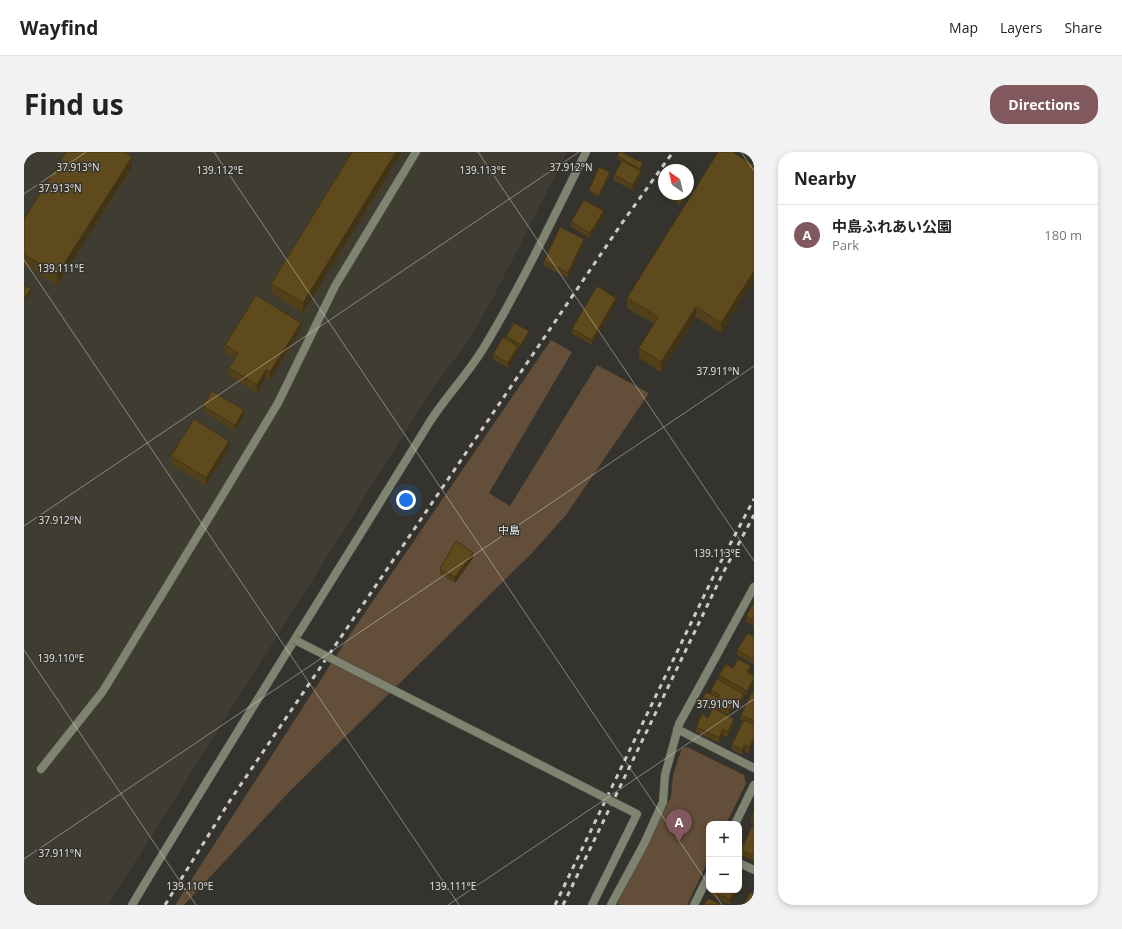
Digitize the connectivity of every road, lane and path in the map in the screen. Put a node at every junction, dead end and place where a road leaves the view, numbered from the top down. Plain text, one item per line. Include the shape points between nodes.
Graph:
1 (416, 152) edge
2 (586, 152) edge
3 (754, 587) edge
4 (295, 640) junction
5 (677, 729) junction
6 (754, 768) edge
7 (40, 769) dead end
8 (754, 785) edge
9 (736, 821) edge
10 (742, 864) edge
11 (754, 870) edge
12 (706, 881) edge
13 (132, 905) edge
14 (592, 905) edge
15 (611, 905) edge
16 (694, 905) edge

1 - 7 street via 335,286 278,403 103,691
2 - 4 street via 485,347 432,420
3 - 5 street
4 - 13 street
4 - 14 street, bridge via 637,814
5 - 6 street
5 - 15 street via 665,775 663,802
8 - 9 street
10 - 11 street
12 - 16 street

